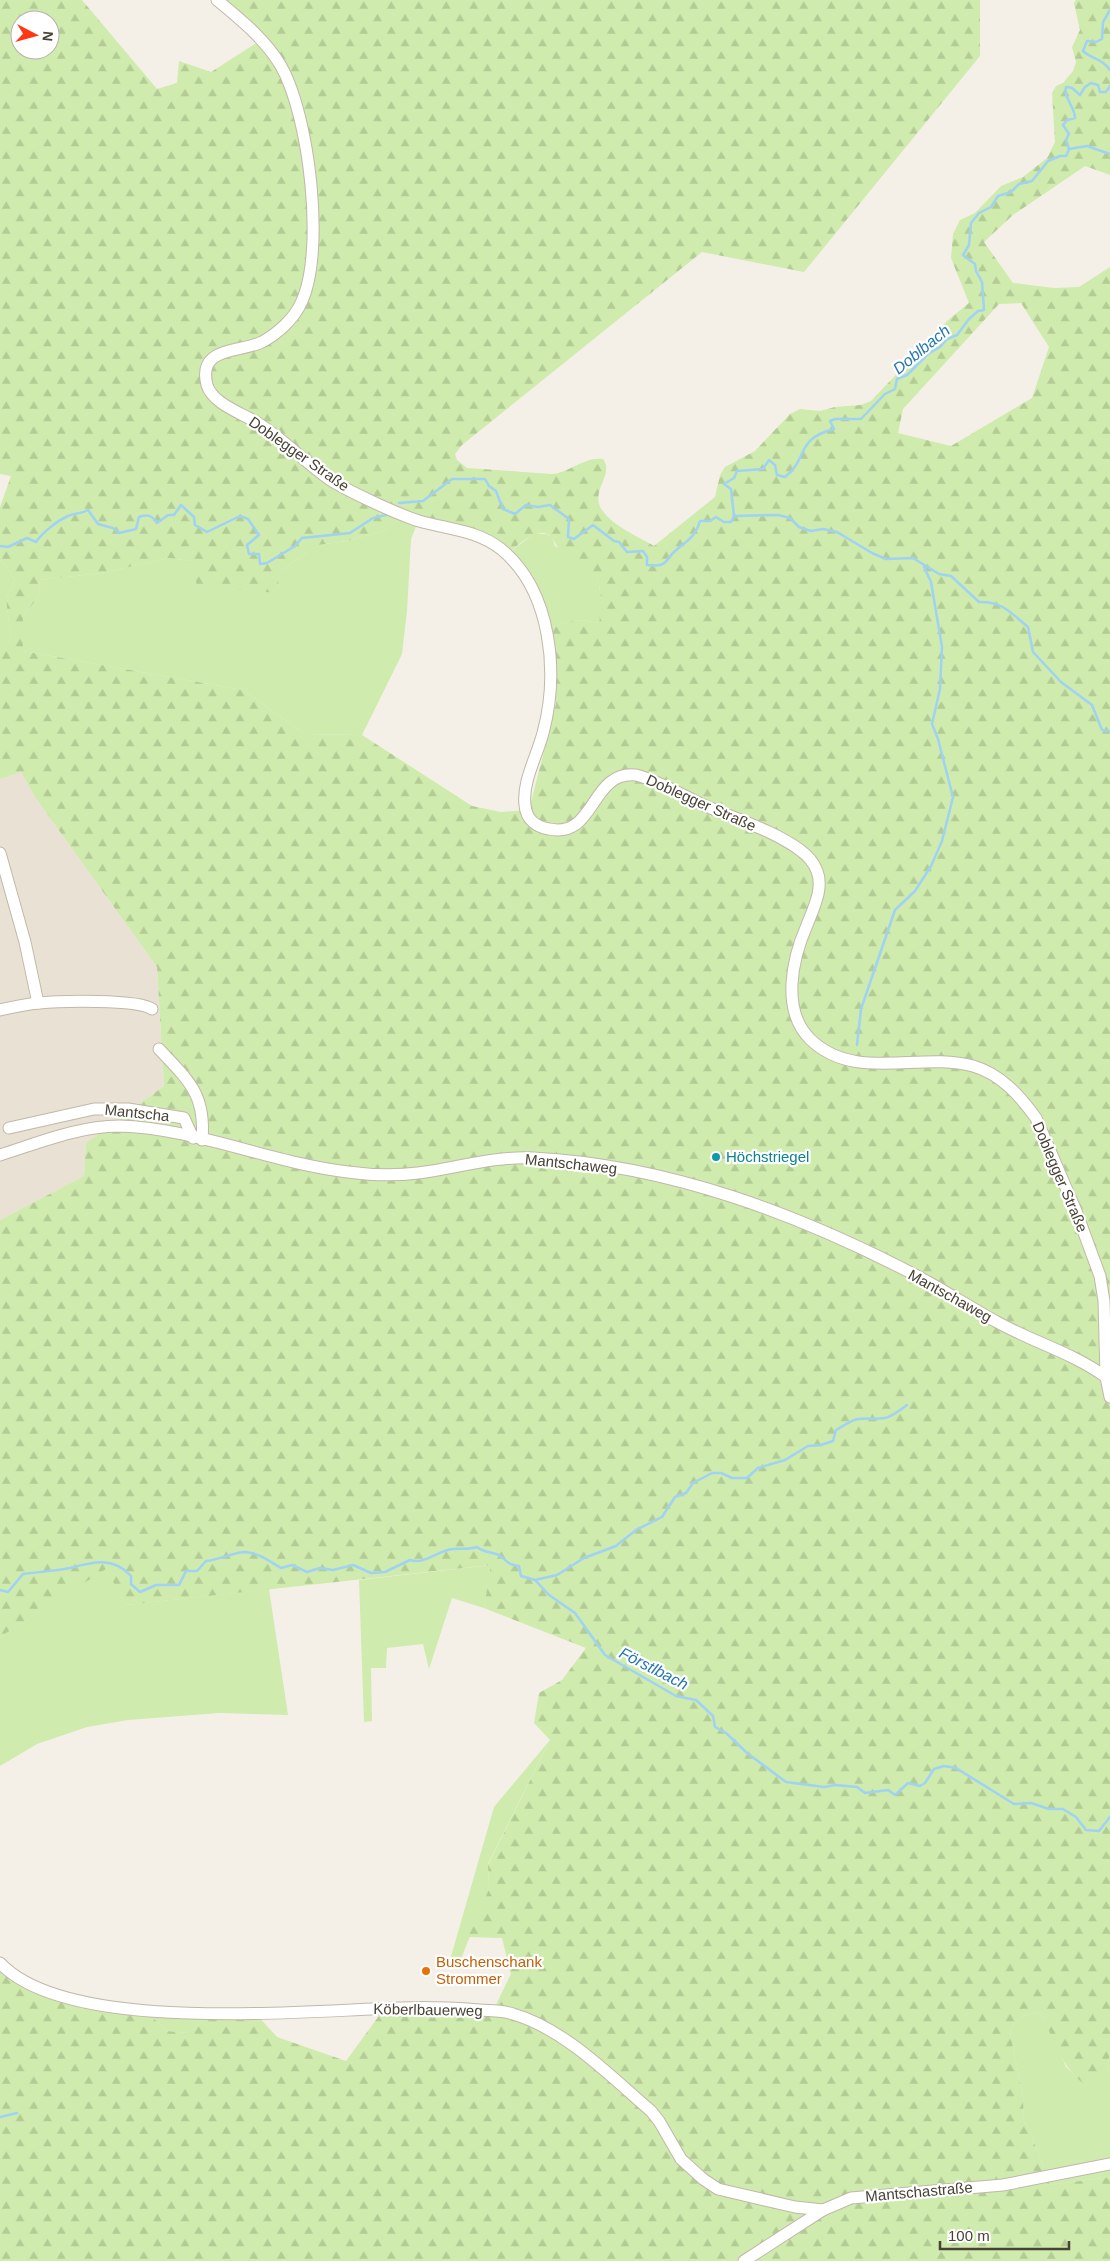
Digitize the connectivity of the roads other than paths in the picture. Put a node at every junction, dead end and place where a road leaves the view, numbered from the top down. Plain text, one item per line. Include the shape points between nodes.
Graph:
1 (217, 0) edge
2 (0, 853) edge
3 (38, 1003) junction
4 (152, 1009) dead end
5 (0, 1010) edge
6 (159, 1049) dead end
7 (10, 1128) dead end
8 (197, 1139) junction
9 (0, 1155) edge
10 (1106, 1377) junction
11 (1110, 1397) edge
12 (0, 1963) edge
13 (1110, 2164) edge
14 (796, 2207) junction
15 (823, 2210) junction
16 (804, 2223) junction
17 (744, 2261) edge

1 - 10 street, Doblegger Straße via 262,40 289,83 309,169 313,225 309,276 300,306 286,323 262,342 221,352 212,358 206,374 210,391 275,435 336,483 397,513 478,536 500,548 521,572 538,601 551,673 546,724 524,800 526,814 534,823 552,830 575,825 611,780 622,774 636,774 778,838 806,856 817,870 819,885 796,962 792,991 795,1019 812,1041 835,1055 878,1064 952,1063 974,1066 1000,1080 1023,1100 1036,1118 1100,1276 1104,1301
2 - 3 street
3 - 4 street via 139,1004
3 - 5 street
6 - 8 street via 192,1086 203,1115
7 - 8 street, Mantscha via 94,1109 128,1109 184,1118
8 - 9 street, Mantschaweg via 118,1126 84,1130
8 - 10 street, Mantschaweg via 303,1165 349,1172 417,1173 491,1159 535,1158 621,1169 714,1189 767,1208 885,1261 999,1323 1080,1360
10 - 11 street, Doblegger Straße
12 - 14 street, Köberlbauerweg via 20,1980 44,1990 80,2000 156,2012 438,2007 513,2014 571,2043 651,2111 681,2159 702,2179 718,2189
13 - 15 street, Mantschastraße via 1003,2185 851,2198
14 - 15 street, Köberlbauerweg
14 - 16 street
15 - 16 street, Mantschastraße
16 - 17 street, Mantschastraße

